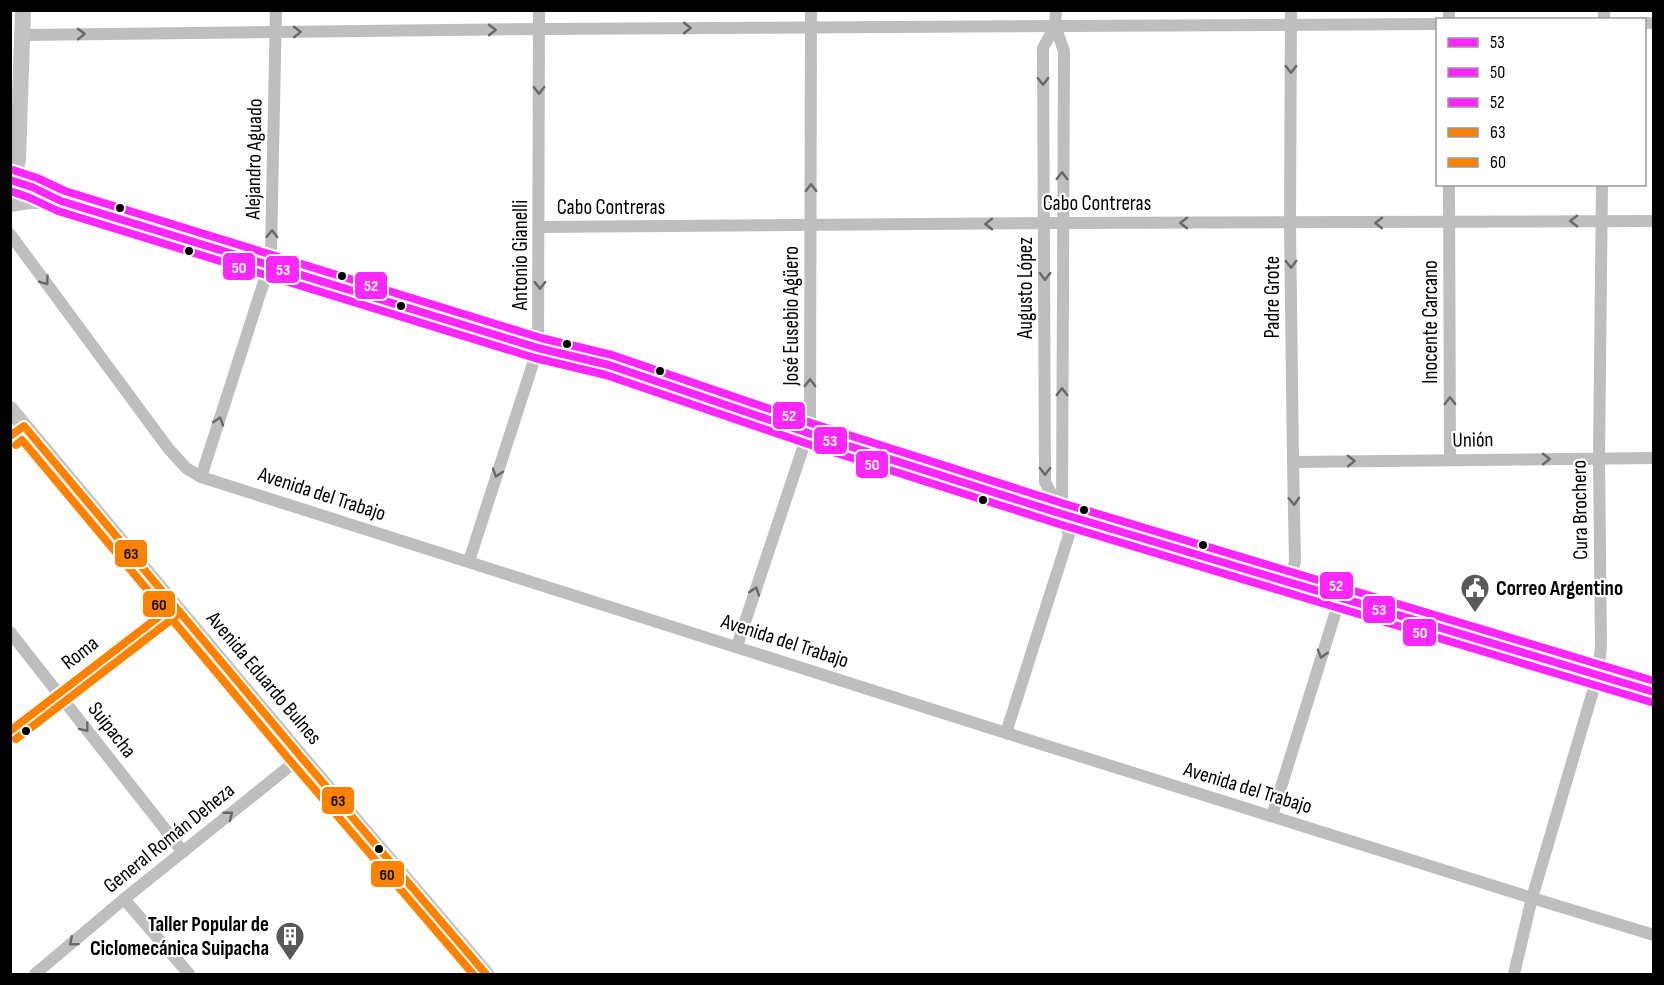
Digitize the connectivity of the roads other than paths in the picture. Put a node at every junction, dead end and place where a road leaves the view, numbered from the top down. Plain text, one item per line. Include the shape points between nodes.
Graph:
1 (23, 10) edge
2 (276, 10) edge
3 (539, 10) edge
4 (811, 10) edge
5 (1056, 10) edge
6 (1291, 10) edge
7 (1436, 24) edge
8 (1291, 25) junction
9 (1055, 26) junction
10 (811, 27) junction
11 (539, 29) junction
12 (276, 32) junction
13 (23, 35) junction
14 (11, 182) edge
15 (1449, 186) edge
16 (1602, 186) edge
17 (61, 201) junction
18 (10, 204) edge
19 (1602, 221) junction
20 (1653, 221) edge
21 (1449, 222) junction
22 (1045, 223) junction
23 (1062, 223) junction
24 (1290, 223) junction
25 (811, 226) junction
26 (540, 227) junction
27 (10, 234) edge
28 (269, 266) junction
29 (538, 348) junction
30 (10, 408) edge
31 (17, 431) edge
32 (808, 433) junction
33 (1599, 458) junction
34 (1653, 458) edge
35 (1450, 460) junction
36 (1293, 462) junction
37 (201, 477) junction
38 (1062, 514) junction
39 (469, 561) junction
40 (1289, 582) junction
41 (1340, 598) junction
42 (174, 605) junction
43 (10, 632) edge
44 (737, 646) junction
45 (1598, 674) junction
46 (1653, 692) edge
47 (59, 694) junction
48 (10, 731) edge
49 (1006, 732) junction
50 (301, 757) junction
51 (1272, 816) junction
52 (183, 852) junction
53 (1532, 898) junction
54 (124, 899) junction
55 (1653, 935) edge
56 (35, 975) edge
57 (189, 975) edge
58 (486, 975) edge
59 (1514, 975) edge

1 - 13 main road
2 - 12 street, Alejandro Aguado
3 - 11 street, Antonio Gianelli
4 - 10 street, José Eusebio Agüero
5 - 9 street, Augusto López
6 - 8 street, Padre Grote
7 - 8 street
8 - 9 street
8 -> 24 street, Padre Grote
9 - 10 street
9 -> 22 street, Augusto López via 1043,48
23 -> 9 street, Augusto López via 1064,51
11 -> 10 street
25 -> 10 street, José Eusebio Agüero
12 -> 11 street
11 -> 26 street, Antonio Gianelli
13 -> 12 street
28 -> 12 street, Alejandro Aguado
13 - 14 main road via 18,159
14 - 17 main road
15 - 21 street, Inocente Carcano
16 - 19 street, Cura Brochero
17 - 18 main road
17 - 28 main road
19 - 20 street, Cabo Contreras
19 -> 21 street, Cabo Contreras
19 - 33 street, Cura Brochero
21 -> 24 street, Cabo Contreras
35 -> 21 street, Inocente Carcano
22 - 23 street, Cabo Contreras
22 -> 25 street, Cabo Contreras
22 -> 38 street, Augusto López via 1045,482
24 -> 23 street, Cabo Contreras
38 -> 23 street, Augusto López
24 -> 36 street, Padre Grote
25 - 26 street, Cabo Contreras
32 -> 25 street, José Eusebio Agüero
26 -> 29 street, Antonio Gianelli
27 -> 37 street, Avenida del Trabajo via 168,448 186,468
28 - 29 main road
37 -> 28 street, Alejandro Aguado
29 - 32 main road via 609,365
29 -> 39 street, Antonio Gianelli
30 - 31 main road, Avenida Eduardo Bulnes
31 - 42 main road, Avenida Eduardo Bulnes
32 - 38 main road
44 -> 32 street, José Eusebio Agüero
33 - 34 street, Unión
35 -> 33 street, Unión
33 - 45 street, Cura Brochero
36 -> 35 street, Unión
36 -> 40 street, Padre Grote via 1295,562
37 - 39 street, Avenida del Trabajo
38 - 40 main road
38 - 49 street, Augusto López via 1069,535
39 - 44 street, Avenida del Trabajo
40 - 41 main road
41 - 45 main road
41 -> 51 street
42 - 47 street, Roma
42 - 50 main road, Avenida Eduardo Bulnes
43 - 47 street, Suipacha
44 - 49 street, Avenida del Trabajo
45 - 46 main road
45 - 53 street, Cura Brochero
47 - 48 street, Roma
47 -> 52 street, Suipacha
49 - 51 street, Avenida del Trabajo
52 -> 50 street, General Román Deheza
50 - 58 main road, Avenida Eduardo Bulnes
51 - 53 street, Avenida del Trabajo
52 - 54 street, General Román Deheza
53 - 55 street, Avenida del Trabajo
53 - 59 street, Cura Brochero
54 -> 56 street, General Román Deheza
54 - 57 street

